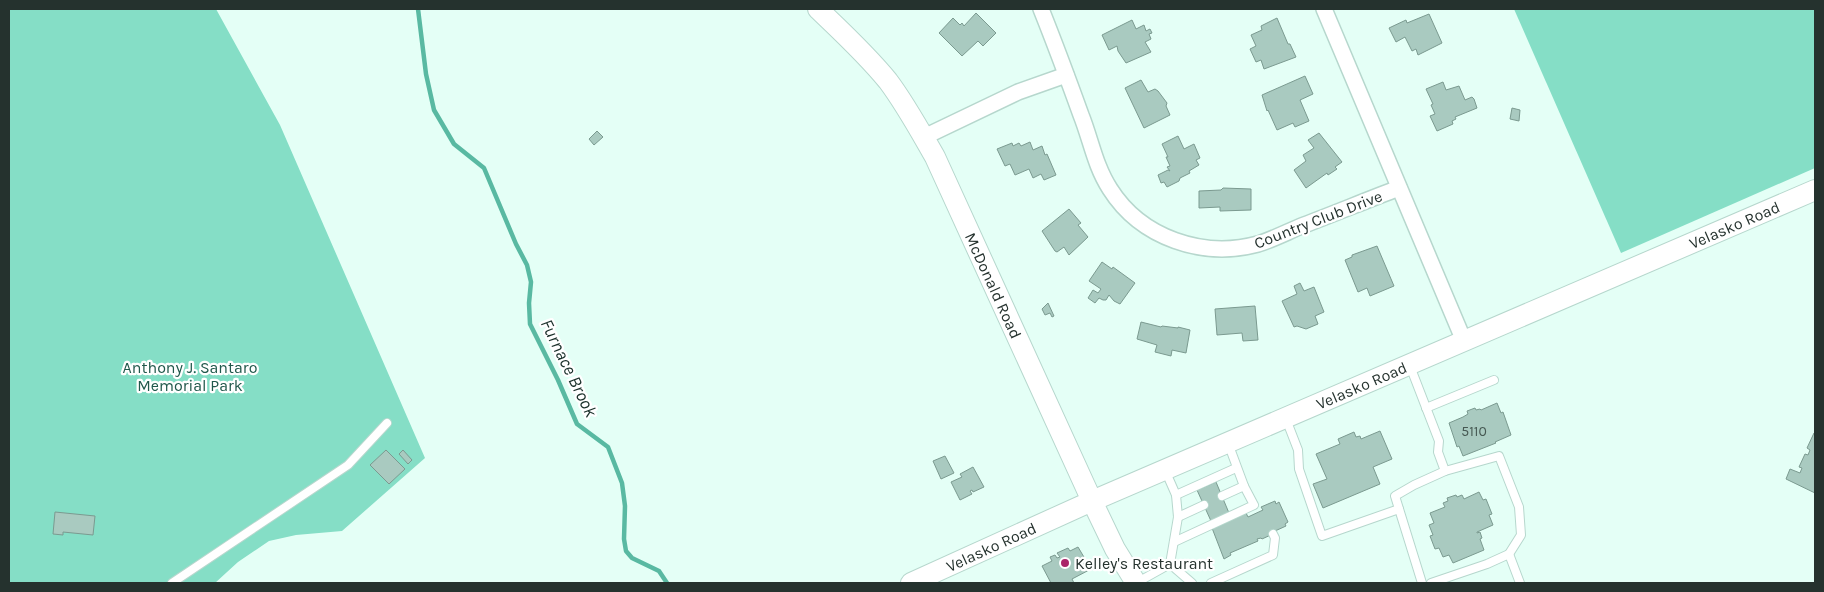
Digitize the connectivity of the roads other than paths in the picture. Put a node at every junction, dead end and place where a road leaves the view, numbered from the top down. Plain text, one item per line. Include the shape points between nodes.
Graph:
1 (818, 9) edge
2 (1041, 9) edge
3 (1324, 9) edge
4 (1066, 75) junction
5 (924, 137) junction
6 (1399, 188) junction
7 (1815, 190) edge
8 (1464, 341) junction
9 (1410, 364) junction
10 (1494, 380) dead end
11 (1426, 408) junction
12 (1285, 418) junction
13 (387, 422) dead end
14 (1227, 442) junction
15 (1236, 468) junction
16 (1165, 469) junction
17 (1445, 471) junction
18 (1244, 486) junction
19 (1176, 495) junction
20 (1222, 496) dead end
21 (1092, 501) junction
22 (1204, 505) dead end
23 (1399, 509) junction
24 (1178, 517) junction
25 (1273, 534) dead end
26 (1174, 542) junction
27 (1508, 554) junction
28 (1170, 564) junction
29 (172, 583) edge
30 (911, 583) edge
31 (1136, 583) edge
32 (1192, 583) edge
33 (1211, 583) edge
34 (1422, 583) edge
35 (1431, 583) edge
36 (1520, 583) edge

1 - 5 street, McDonald Road via 887,81
2 - 4 street, Country Club Drive
3 - 6 street, Country Club Drive
4 - 5 street via 1018,92
4 - 6 street, Country Club Drive via 1096,161 1110,188 1127,212 1172,241 1228,250 1259,244
5 - 21 street, McDonald Road
6 - 8 street, Country Club Drive
7 - 8 street, Velasko Road
8 - 9 street, Velasko Road
9 - 11 lane
9 - 12 street, Velasko Road
10 - 11 lane
11 - 17 lane via 1439,441 1438,452
12 - 14 street, Velasko Road
12 - 23 lane via 1298,450 1299,469 1322,536
13 - 29 lane via 348,465
14 - 15 lane
14 - 16 street, Velasko Road
15 - 18 lane
15 - 19 lane
16 - 19 lane
16 - 21 street, Velasko Road
17 - 23 lane via 1395,496
17 - 27 lane via 1499,456 1519,507 1521,535
18 - 20 lane
18 - 26 lane via 1258,506
19 - 24 lane
21 - 30 street, Velasko Road
21 - 31 street, McDonald Road
22 - 24 lane
23 - 34 lane
24 - 26 lane
25 - 33 lane via 1274,555
26 - 28 lane
27 - 35 lane
27 - 36 lane
28 - 31 lane
28 - 32 lane

